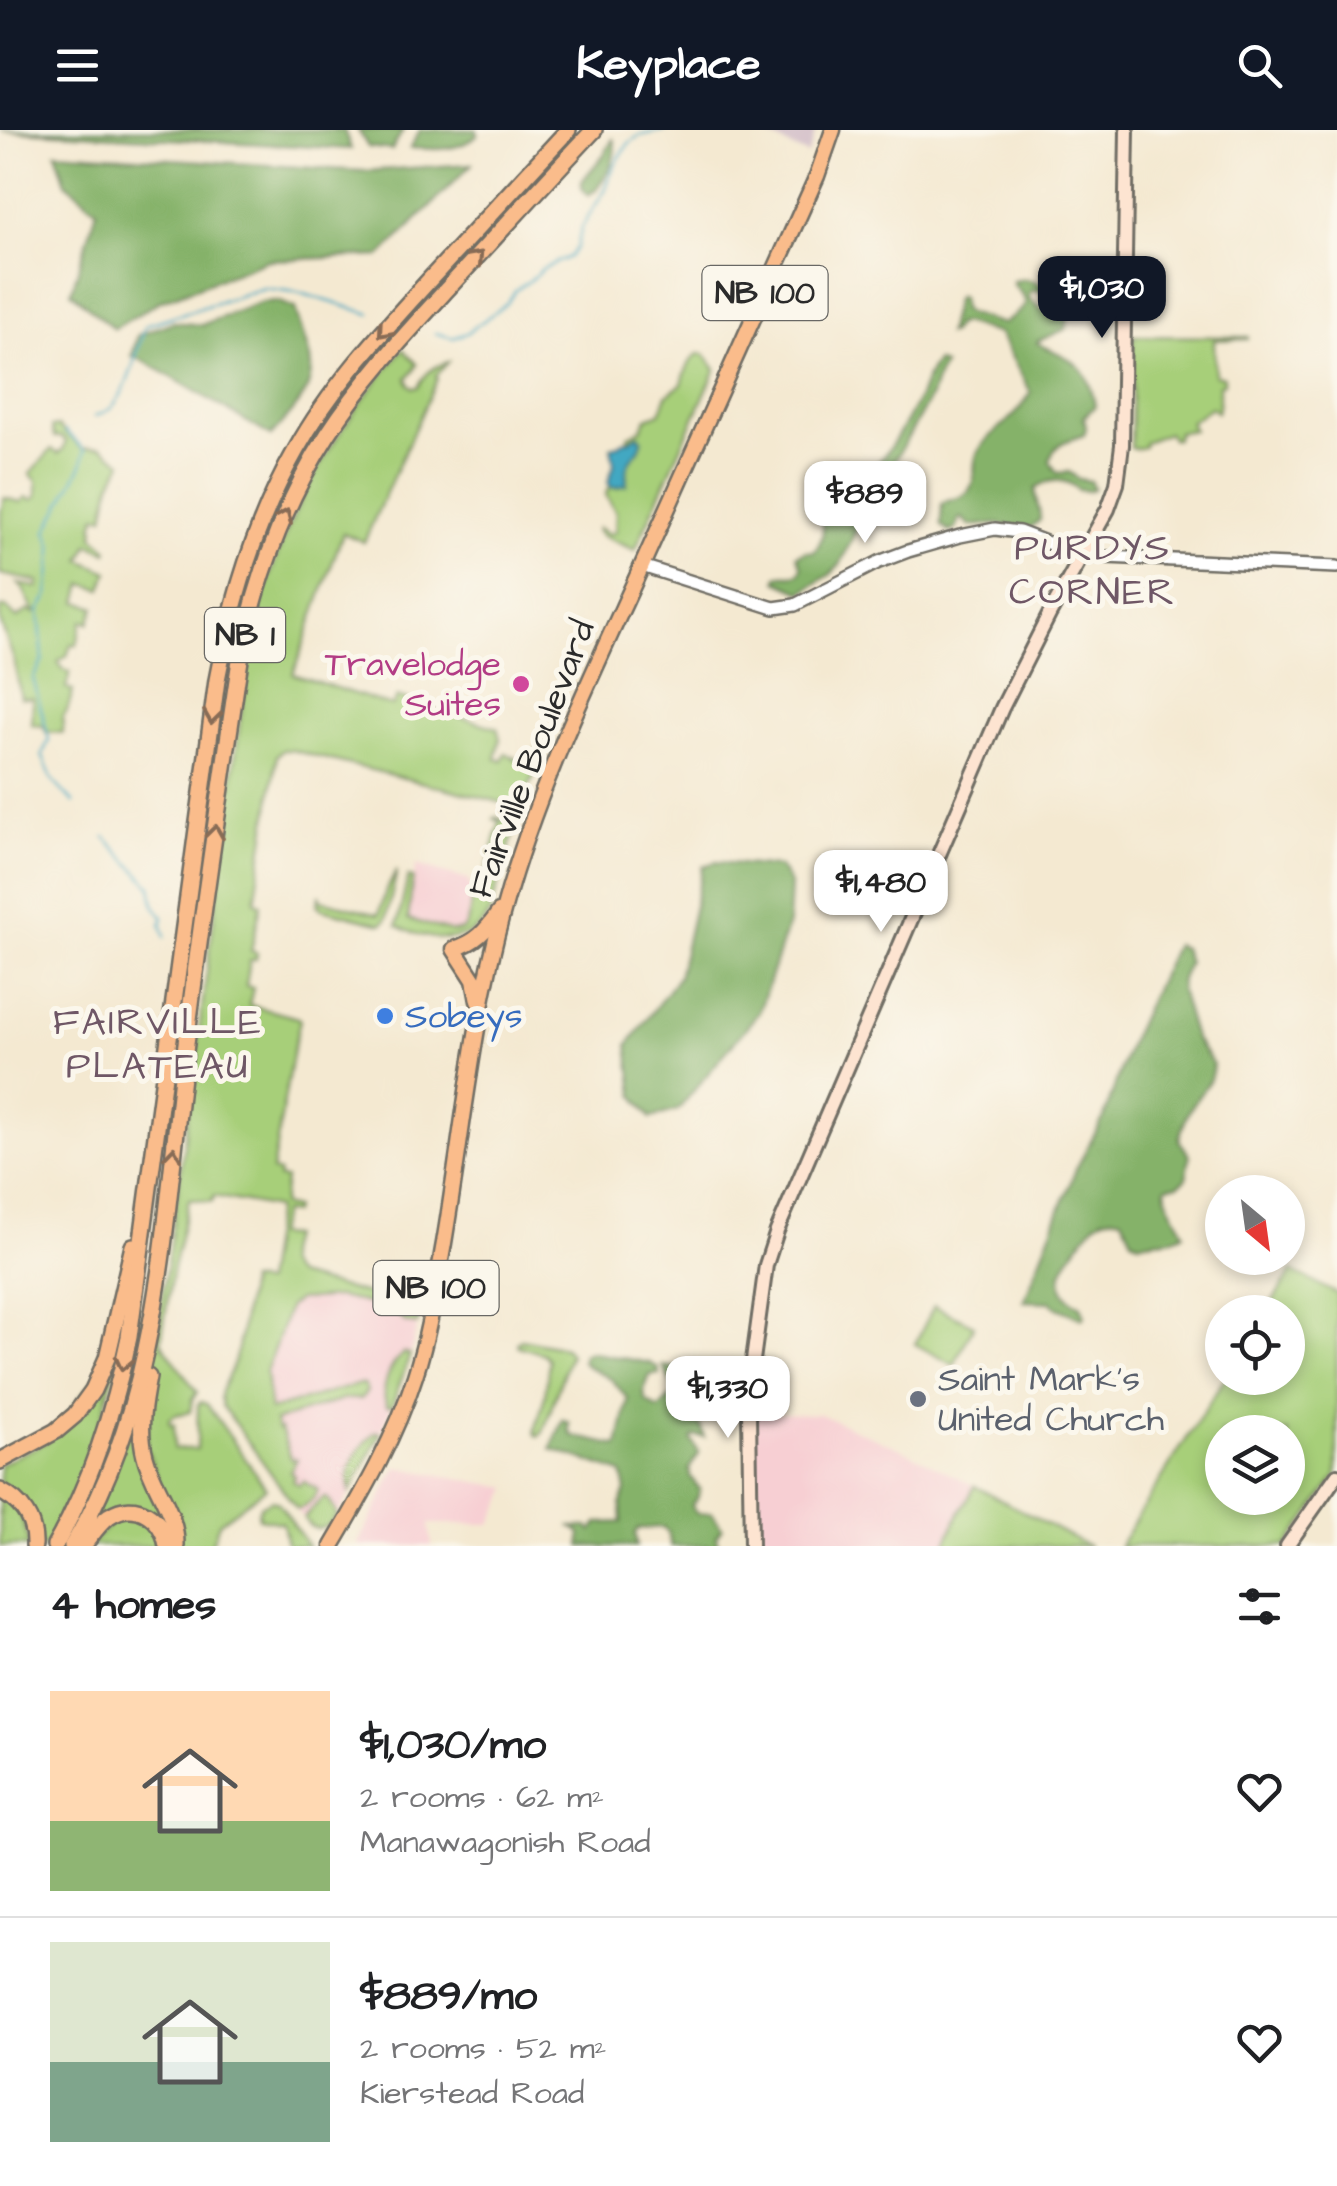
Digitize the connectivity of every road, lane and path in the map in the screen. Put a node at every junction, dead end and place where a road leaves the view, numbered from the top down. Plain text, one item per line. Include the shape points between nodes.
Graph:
1 (568, 130) edge
2 (594, 130) edge
3 (833, 130) edge
4 (1128, 130) edge
5 (1082, 556) junction
6 (642, 566) junction
7 (1337, 567) edge
8 (504, 905) junction
9 (480, 1011) junction
10 (156, 1129) junction
11 (162, 1251) junction
12 (0, 1461) edge
13 (1337, 1475) edge
14 (0, 1491) edge
15 (34, 1546) edge
16 (55, 1546) edge
17 (72, 1546) edge
18 (83, 1546) edge
19 (167, 1546) edge
20 (176, 1546) edge
21 (332, 1546) edge
22 (750, 1546) edge
23 (1288, 1546) edge

1 -> 10 highway, NB 1 via 349,372 297,448 258,529 236,590 217,680
11 -> 2 highway, NB 1 via 240,660 275,538 314,457 356,394
3 - 6 main road, Fairville Boulevard / NB 100
4 - 5 main road via 1121,457 1112,500
5 - 6 street via 1011,530 982,530 908,551 795,605 774,608
5 - 7 street
5 - 22 main road via 1002,708 777,1232 751,1375
6 - 8 main road, Fairville Boulevard / NB 100 via 562,746
8 - 9 main road, Fairville Boulevard / NB 100
8 - 9 main road via 484,934 454,949 474,980
9 - 21 main road, Fairville Boulevard / NB 100 via 425,1343 397,1423
10 - 12 highway via 98,1381 65,1424
10 -> 16 highway, NB 1 via 122,1370 100,1447
11 - 17 highway, NB 1 via 128,1416
11 - 20 highway via 142,1438
13 - 23 main road
14 - 15 highway via 24,1510
18 - 19 highway via 105,1519 129,1509 155,1519

